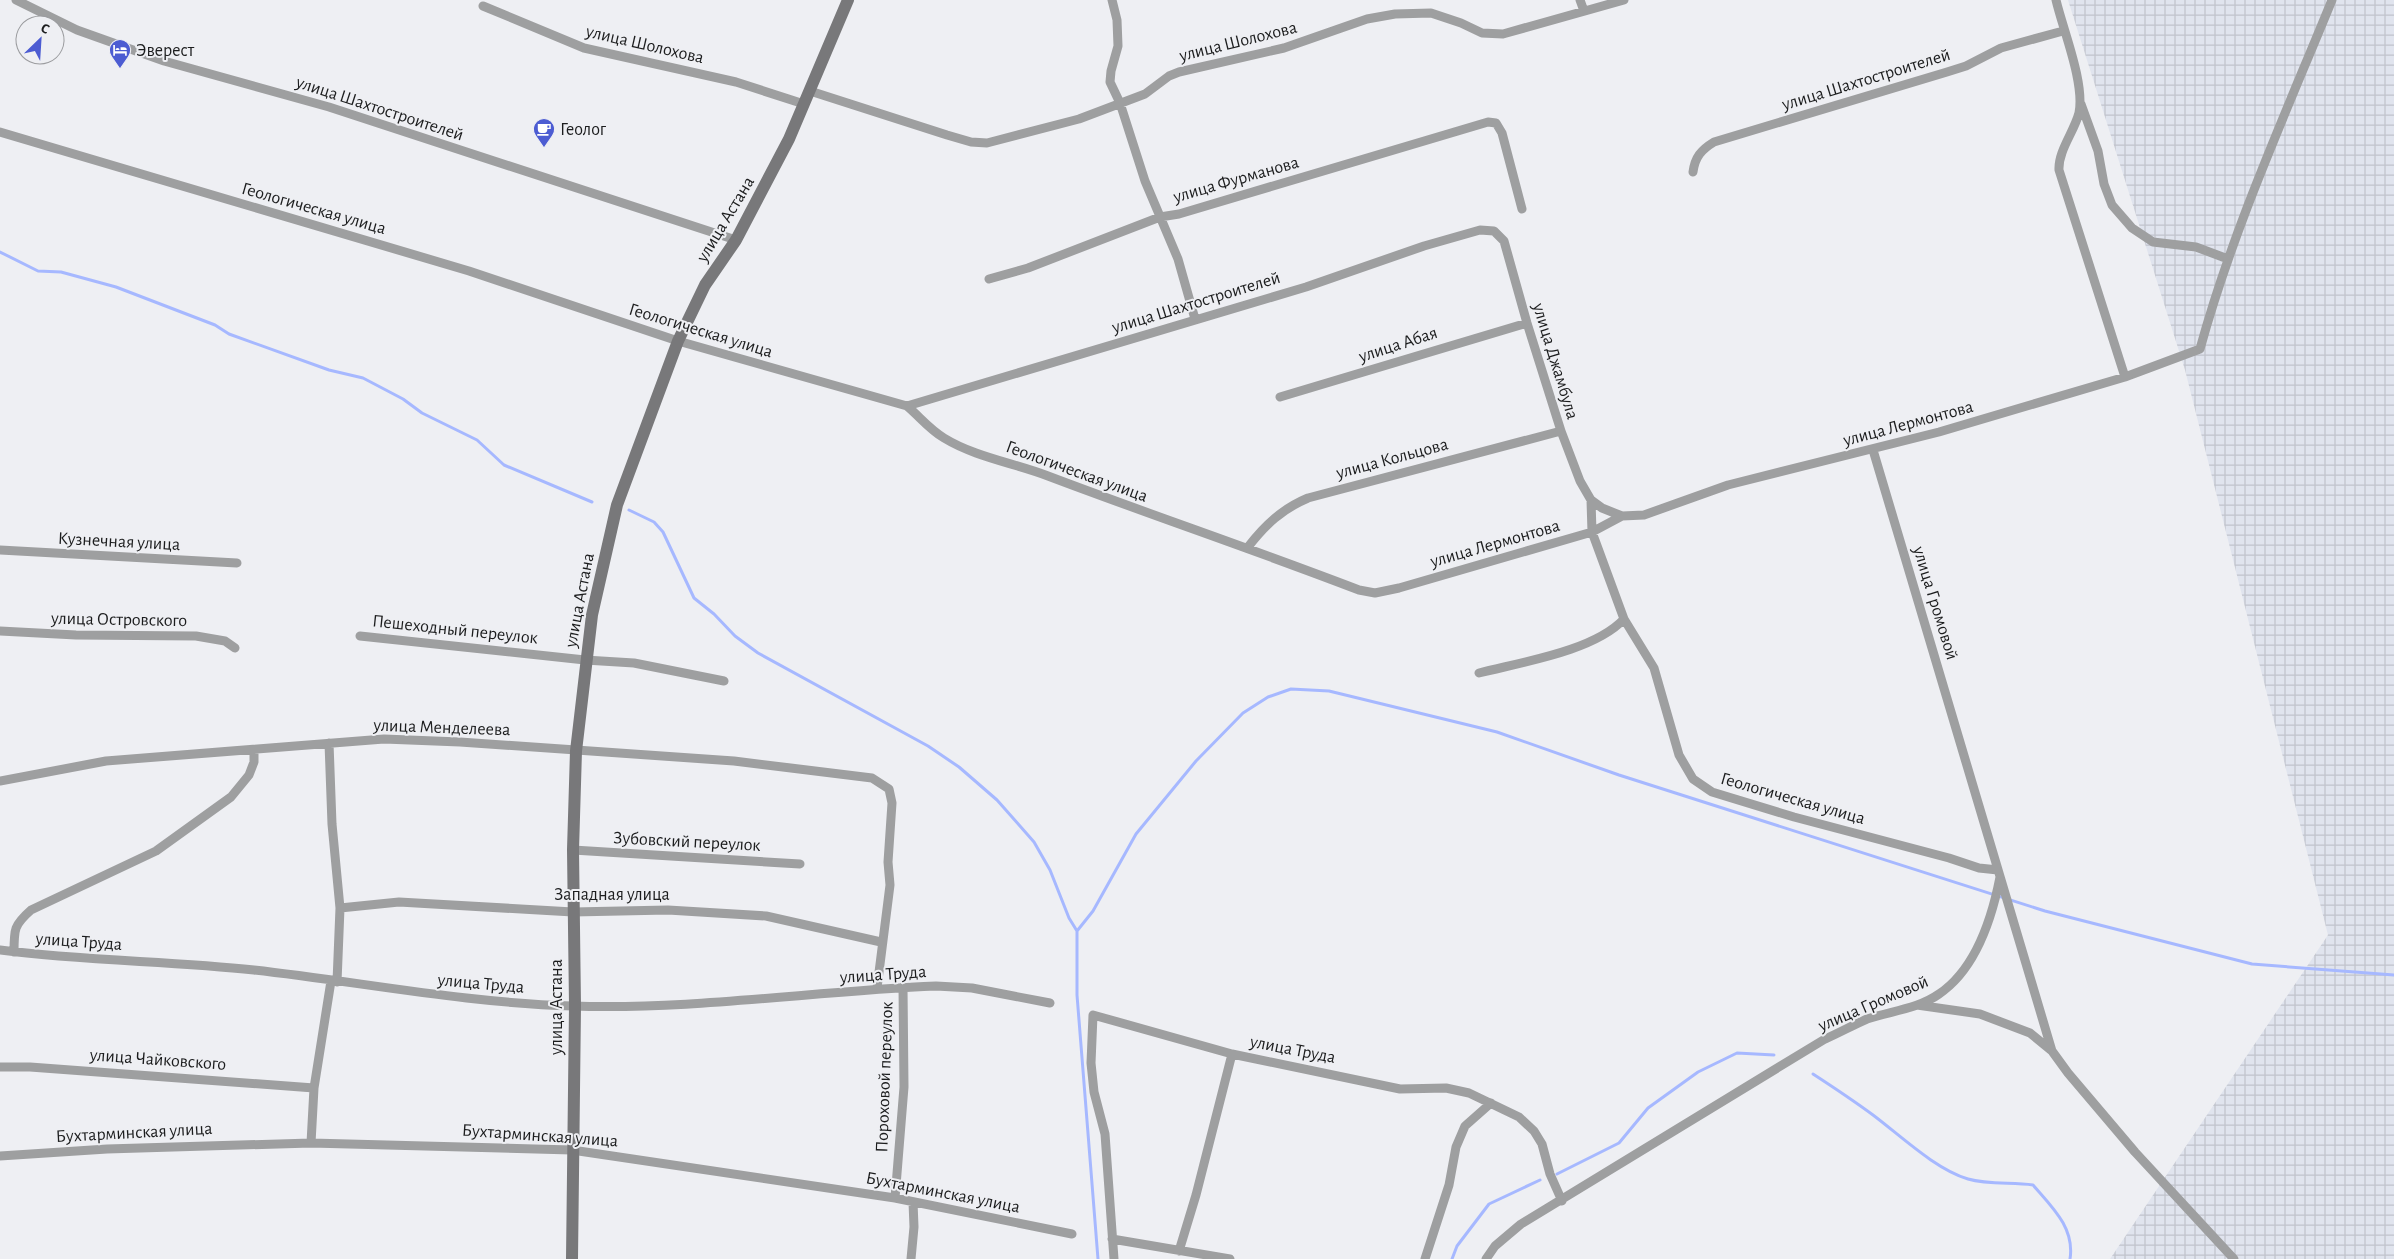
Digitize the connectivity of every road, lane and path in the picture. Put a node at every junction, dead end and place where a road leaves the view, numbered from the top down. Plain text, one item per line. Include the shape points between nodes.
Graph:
1 (16, 0) edge
2 (848, 0) edge
3 (1112, 0) edge
4 (1580, 0) edge
5 (1624, 0) edge
6 (2056, 0) edge
7 (2332, 0) edge
8 (483, 6) dead end
9 (1584, 11) junction
10 (2063, 31) junction
11 (810, 91) junction
12 (2080, 101) junction
13 (1120, 103) junction
14 (804, 104) junction
15 (0, 132) edge
16 (1693, 172) dead end
17 (1522, 209) dead end
18 (1160, 217) junction
19 (1494, 231) joint
20 (736, 240) junction
21 (2228, 259) junction
22 (988, 279) dead end
23 (1195, 318) junction
24 (1527, 322) junction
25 (678, 341) junction
26 (2126, 377) junction
27 (1280, 396) dead end
28 (907, 406) junction
29 (1561, 431) junction
30 (1873, 450) junction
31 (1591, 500) junction
32 (1602, 508) joint
33 (1622, 516) junction
34 (1592, 532) junction
35 (1248, 547) junction
36 (0, 550) edge
37 (237, 563) dead end
38 (1375, 593) joint
39 (1624, 619) junction
40 (0, 631) edge
41 (360, 636) dead end
42 (235, 648) dead end
43 (585, 660) junction
44 (1479, 673) dead end
45 (724, 681) dead end
46 (329, 742) junction
47 (254, 751) junction
48 (576, 751) junction
49 (0, 780) edge
50 (883, 783) joint
51 (573, 850) junction
52 (800, 864) dead end
53 (1999, 873) junction
54 (340, 908) junction
55 (573, 912) junction
56 (881, 942) junction
57 (0, 950) edge
58 (14, 952) junction
59 (334, 981) junction
60 (903, 987) junction
61 (877, 988) junction
62 (1050, 1003) dead end
63 (1917, 1005) junction
64 (575, 1006) junction
65 (2052, 1051) junction
66 (1232, 1054) junction
67 (0, 1067) edge
68 (314, 1088) junction
69 (1491, 1103) junction
70 (311, 1143) junction
71 (572, 1150) junction
72 (0, 1156) edge
73 (895, 1198) junction
74 (1562, 1201) junction
75 (913, 1202) junction
76 (1072, 1234) dead end
77 (1112, 1240) junction
78 (1179, 1251) junction
79 (572, 1259) edge
80 (911, 1259) edge
81 (1114, 1259) edge
82 (1230, 1259) edge
83 (1425, 1259) edge
84 (1486, 1259) edge
85 (2234, 1259) edge

1 - 20 street, улица Шахтостроителей via 77,30 164,61 329,107
2 - 11 street, улица Астана
3 - 13 street via 1118,46 1110,82
4 - 9 street
5 - 9 street, улица Шолохова
6 - 10 street
7 - 21 street
8 - 14 street, улица Шолохова via 584,48 736,82
9 - 13 street, улица Шолохова via 1492,35 1431,13 1376,17 1284,48 1178,72 1145,94
10 - 12 street via 2074,63
10 - 16 street, улица Шахтостроителей via 2001,48 1966,66 1714,142 1701,149
11 - 13 street, улица Шолохова via 947,135 987,144
11 - 14 street, улица Астана
12 - 21 street via 2098,151 2106,191 2112,205 2132,228 2153,242 2196,247
12 - 26 street via 2079,113 2058,161 2059,170
13 - 18 street
14 - 20 street, улица Астана via 790,139
15 - 25 street, Геологическая улица via 469,271
17 - 18 street, улица Фурманова via 1502,133 1496,123 1488,122
18 - 22 street, улица Фурманова via 1028,268
18 - 23 street via 1178,258
19 - 23 street, улица Шахтостроителей via 1480,230 1424,246 1306,287
19 - 24 street, улица Джамбула via 1504,241
20 - 25 street, улица Астана via 705,286
21 - 26 street, улица Лермонтова via 2200,349
23 - 28 street, улица Шахтостроителей
24 - 27 street, улица Абая
24 - 29 street, улица Джамбула
25 - 28 street, Геологическая улица
25 - 43 street, улица Астана via 617,506
26 - 30 street, улица Лермонтова
28 - 35 street, Геологическая улица via 929,428 962,447 1174,524
29 - 31 street, улица Джамбула via 1580,481
29 - 35 street, улица Кольцова via 1291,504 1263,528
30 - 33 street, улица Лермонтова via 1728,486 1644,515
30 - 53 street, улица Громовой
31 - 32 street, улица Джамбула
31 - 34 street, улица Джамбула
32 - 33 street, улица Лермонтова
33 - 34 street, улица Лермонтова
34 - 38 street, улица Лермонтова
34 - 39 street, улица Джамбула
35 - 38 street, Геологическая улица via 1358,590
36 - 37 street, Кузнечная улица
39 - 44 street via 1604,636 1574,648
39 - 53 street, Геологическая улица via 1654,668 1679,755 1699,784 1712,792 1794,817
40 - 42 street, улица Островского via 76,636 196,636 225,641
41 - 43 street, Пешеходный переулок
43 - 45 street, Пешеходный переулок via 634,663
43 - 48 street, улица Астана
46 - 47 street, улица Менделеева
46 - 48 street, улица Менделеева via 384,739 450,741
46 - 54 street
47 - 49 street, улица Менделеева via 106,761
47 - 58 street via 250,775 231,798 156,851 31,910 18,921 14,931
48 - 50 street, улица Менделеева via 734,761 872,778
48 - 51 street, улица Астана
50 - 56 street, Пороховой переулок via 889,789 892,803 888,862 890,885
51 - 52 street, Зубовский переулок
51 - 55 street, улица Астана
53 - 63 street, улица Громовой via 1987,925 1965,966 1940,994
53 - 65 street
54 - 55 street, Западная улица via 399,902
54 - 59 street
55 - 56 street, Западная улица via 668,910 766,916
55 - 64 street, улица Астана
56 - 61 street, Пороховой переулок
57 - 58 street, улица Труда
58 - 59 street, улица Труда via 77,959 178,963
59 - 64 street, улица Труда via 497,1002
59 - 68 street
60 - 61 street, улица Труда
60 - 62 street, улица Труда via 972,988
60 - 73 street, Пороховой переулок via 904,1087
61 - 64 street, улица Труда via 694,1004
63 - 65 street via 1990,1017 2030,1033
63 - 74 street, улица Громовой via 1866,1020 1825,1040
64 - 71 street, улица Астана
65 - 85 street via 2135,1152
66 - 69 street, улица Труда via 1400,1089 1446,1088
66 - 77 street, улица Труда via 1093,1015 1091,1063 1094,1092 1105,1134
66 - 78 street
67 - 68 street, улица Чайковского
68 - 70 street
69 - 74 street, улица Труда via 1519,1117 1534,1131 1542,1144
69 - 83 street via 1465,1126 1456,1147 1449,1185
70 - 71 street, Бухтарминская улица
70 - 72 street, Бухтарминская улица
71 - 73 street, Бухтарминская улица
71 - 79 street, улица Астана
73 - 75 street, Бухтарминская улица
74 - 84 street, улица Громовой via 1521,1224 1495,1246
75 - 76 street, Бухтарминская улица
75 - 80 street
77 - 78 street
77 - 81 street
78 - 82 street

